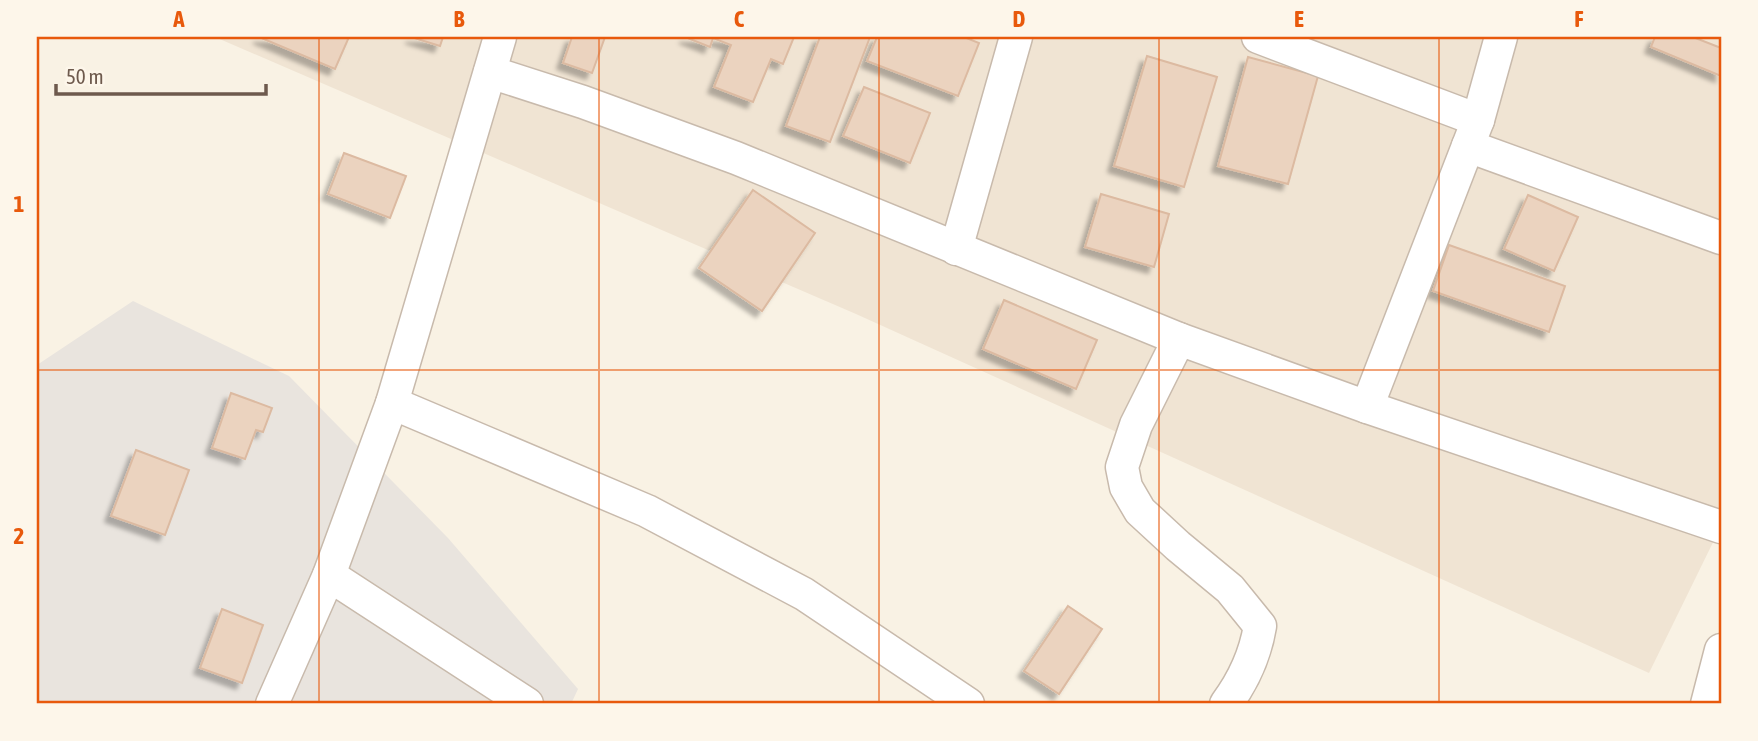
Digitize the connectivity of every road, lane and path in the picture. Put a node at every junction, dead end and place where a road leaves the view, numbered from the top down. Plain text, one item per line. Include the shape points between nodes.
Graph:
1 (500, 37) edge
2 (1016, 37) edge
3 (1258, 37) edge
4 (1501, 37) edge
5 (490, 72) junction
6 (1473, 133) junction
7 (1721, 238) edge
8 (956, 249) junction
9 (1179, 339) junction
10 (392, 403) junction
11 (1367, 407) junction
12 (1721, 527) edge
13 (329, 575) junction
14 (1721, 650) edge
15 (1710, 703) edge
16 (272, 704) edge
17 (527, 704) edge
18 (968, 704) edge
19 (1226, 704) edge

1 - 5 street
2 - 8 street
3 - 6 street
4 - 6 street
5 - 8 street via 736,158
5 - 10 street
6 - 7 street
6 - 11 street
8 - 9 street
9 - 11 street
9 - 19 street via 1136,425 1122,467 1140,511 1230,589 1260,626 1241,684
10 - 13 street
10 - 18 street via 647,510 804,594
11 - 12 street
13 - 16 street
13 - 17 street
14 - 15 street

